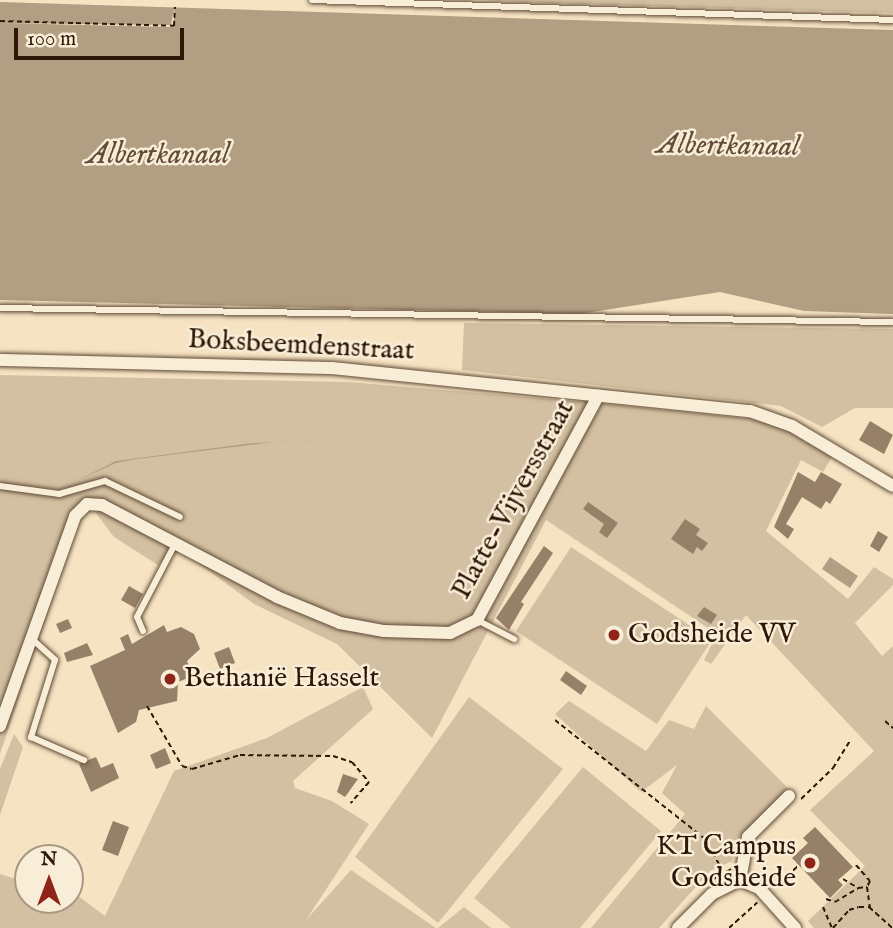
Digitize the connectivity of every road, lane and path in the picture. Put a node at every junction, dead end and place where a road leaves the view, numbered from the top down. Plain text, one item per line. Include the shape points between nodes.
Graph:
1 (312, 0) edge
2 (175, 7) dead end
3 (893, 20) edge
4 (0, 21) edge
5 (0, 308) edge
6 (893, 322) edge
7 (0, 360) edge
8 (598, 396) junction
9 (0, 486) edge
10 (893, 486) edge
11 (180, 517) dead end
12 (175, 544) junction
13 (477, 620) junction
14 (144, 631) dead end
15 (32, 639) junction
16 (514, 639) dead end
17 (147, 706) dead end
18 (555, 720) dead end
19 (885, 721) dead end
20 (0, 726) edge
21 (893, 728) edge
22 (84, 760) dead end
23 (789, 796) dead end
24 (351, 803) dead end
25 (856, 865) dead end
26 (723, 871) dead end
27 (843, 879) dead end
28 (740, 880) junction
29 (867, 887) junction
30 (858, 888) junction
31 (826, 899) dead end
32 (822, 907) dead end
33 (870, 909) junction
34 (678, 928) edge
35 (795, 928) edge
36 (832, 928) edge
37 (892, 928) edge

1 - 3 lane
2 - 4 path via 174,26
5 - 6 lane
7 - 8 street, Boksbeemdenstraat via 332,368
8 - 10 street, Platte-Vijversstraat via 750,411 792,426
8 - 13 street, Platte-Vijversstraat
9 - 11 lane via 59,494 105,481
12 - 13 street, Platte-Vijversstraat via 277,597 340,623 438,634 460,631
12 - 14 lane via 137,617
12 - 15 street, Platte-Vijversstraat via 102,505 87,504 75,516
13 - 16 lane
15 - 20 street
15 - 22 lane via 55,660 31,737
17 - 24 path via 182,766 192,769 240,755 333,756 352,762 369,782
18 - 26 path via 704,838
19 - 21 path
23 - 28 street via 748,837
25 - 29 path via 870,881
27 - 30 path
28 - 34 street via 712,894
28 - 35 street via 759,888
29 - 30 path
29 - 33 path
30 - 31 path via 835,902
32 - 36 path
33 - 36 path via 849,909
33 - 37 path

